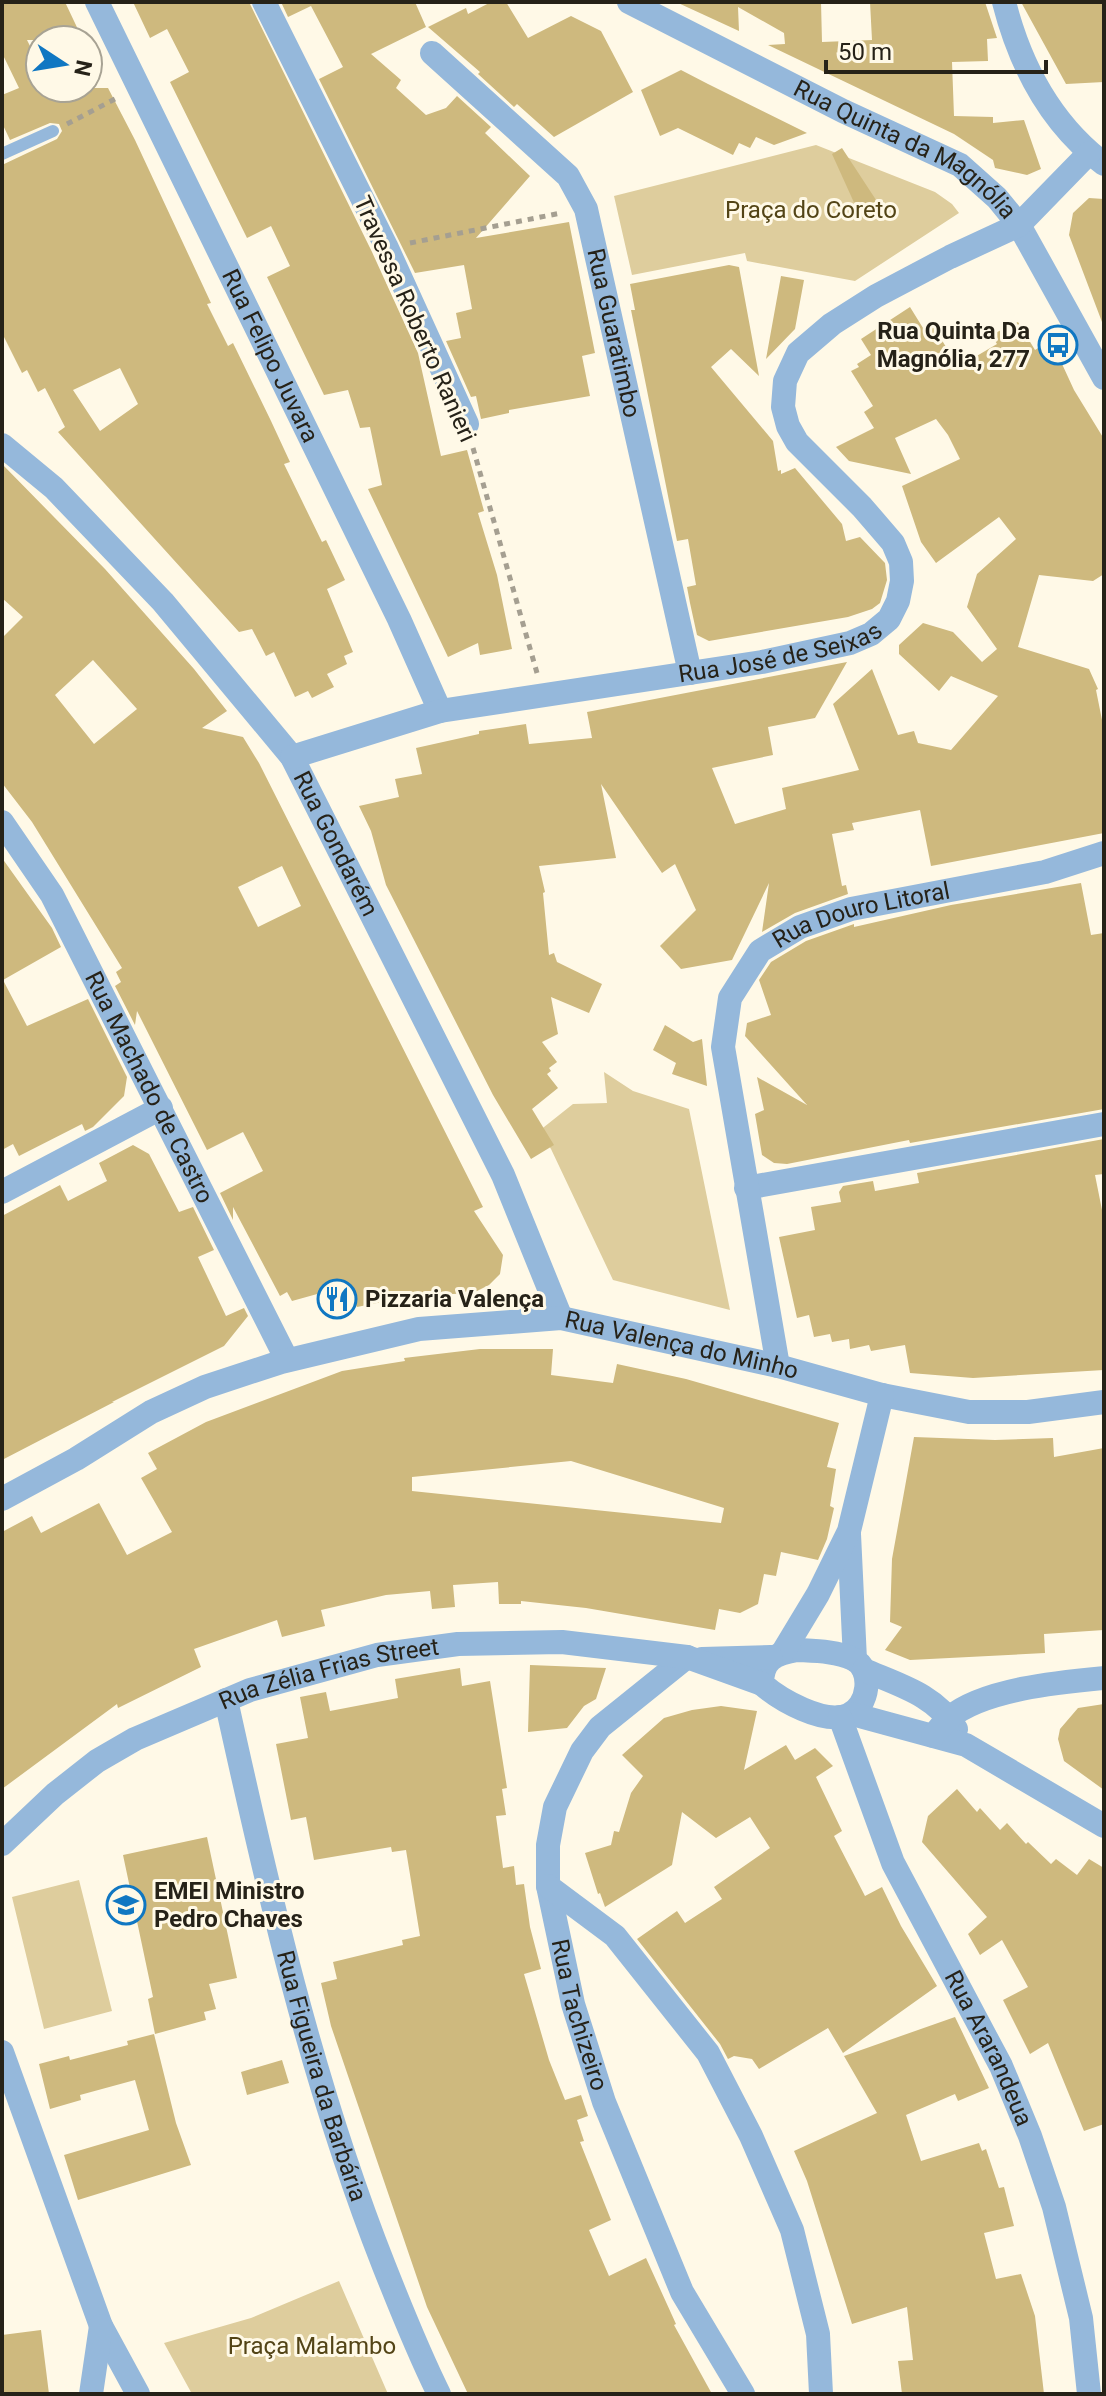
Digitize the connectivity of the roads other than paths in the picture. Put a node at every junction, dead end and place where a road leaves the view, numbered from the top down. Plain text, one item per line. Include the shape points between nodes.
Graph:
1 (97, 2) edge
2 (264, 2) edge
3 (629, 2) edge
4 (1004, 2) edge
5 (432, 53) dead end
6 (53, 131) road end
7 (2, 154) edge
8 (1097, 158) edge
9 (1019, 225) junction
10 (1104, 378) edge
11 (467, 424) road end
12 (2, 445) edge
13 (690, 673) junction
14 (440, 711) junction
15 (292, 757) junction
16 (2, 822) edge
17 (1104, 853) edge
18 (161, 1108) junction
19 (1104, 1124) edge
20 (746, 1188) junction
21 (2, 1192) edge
22 (561, 1318) junction
23 (287, 1360) junction
24 (778, 1366) junction
25 (882, 1395) junction
26 (1104, 1402) edge
27 (2, 1499) edge
28 (849, 1531) junction
29 (777, 1655) junction
30 (693, 1658) junction
31 (860, 1665) junction
32 (1104, 1678) edge
33 (762, 1684) junction
34 (226, 1700) junction
35 (846, 1716) junction
36 (949, 1717) junction
37 (933, 1736) junction
38 (966, 1745) junction
39 (1104, 1826) edge
40 (2, 1844) edge
41 (548, 1886) junction
42 (2, 2052) edge
43 (101, 2326) junction
44 (91, 2394) edge
45 (138, 2394) edge
46 (439, 2394) edge
47 (743, 2394) edge
48 (821, 2394) edge
49 (1089, 2394) edge

1 - 14 street, Rua Felipo Juvara
2 - 11 street, Travessa Roberto Ranieri via 386,246
3 - 9 street, Rua Quinta da Magnólia via 960,165
4 - 8 street via 1014,41 1043,99
5 - 13 street, Rua Guaratimbo via 568,176 586,209
6 - 7 lane
8 - 9 street, Rua José de Seixas
9 - 10 street, Rua Quinta da Magnólia
9 - 13 street, Rua José de Seixas via 889,289 832,324 798,353 785,381 783,407 797,442 893,543 902,581 889,619 850,643
12 - 15 street, Rua Gondarém via 54,488 163,602
13 - 14 street, Rua José de Seixas
14 - 15 street, Rua José de Seixas
15 - 22 street, Rua Gondarém via 503,1175
16 - 18 street, Rua Machado de Castro via 52,895
17 - 20 street, Rua Douro Litoral via 1045,872 851,909 800,927 760,951 730,998 723,1047
18 - 21 street
18 - 23 street, Rua Machado de Castro
19 - 20 street
20 - 24 street, Rua Douro Litoral
22 - 23 street, Rua Valença do Minho via 419,1329
22 - 24 street, Rua Valença do Minho
23 - 27 street, Rua Valença do Minho via 205,1387 151,1412
24 - 25 street, Rua Valença do Minho
25 - 26 street, Rua Valença do Minho via 969,1412 1028,1412
25 - 28 street
28 - 29 street via 818,1594
28 - 31 street
29 - 30 street, Rua Zélia Frias Street
29 - 31 street, Rua Zélia Frias Street via 818,1651
29 - 33 street via 765,1664
30 - 33 street, Rua Zélia Frias Street
30 - 34 street, Rua Zélia Frias Street via 562,1642 458,1644 377,1655
30 - 41 street, Rua Tachizeiro via 600,1727 582,1751 555,1807
31 - 35 street via 865,1694 861,1705
31 - 36 street via 919,1694
32 - 36 street via 1037,1684
33 - 35 street, Rua Zélia Frias Street via 794,1705
34 - 40 street, Rua Zélia Frias Street via 97,1761
34 - 46 street, Rua Figueira da Barbária via 329,2113 367,2222
35 - 37 street
35 - 49 street, Rua Ararandeua via 893,1863 995,2054 1030,2136 1081,2318
36 - 37 street
36 - 38 street
37 - 38 street
38 - 39 street
41 - 47 street, Rua Tachizeiro via 573,2004 604,2102 682,2292
41 - 48 street via 615,1936 708,2053 792,2230 818,2334
42 - 43 street
43 - 44 street
43 - 45 street

